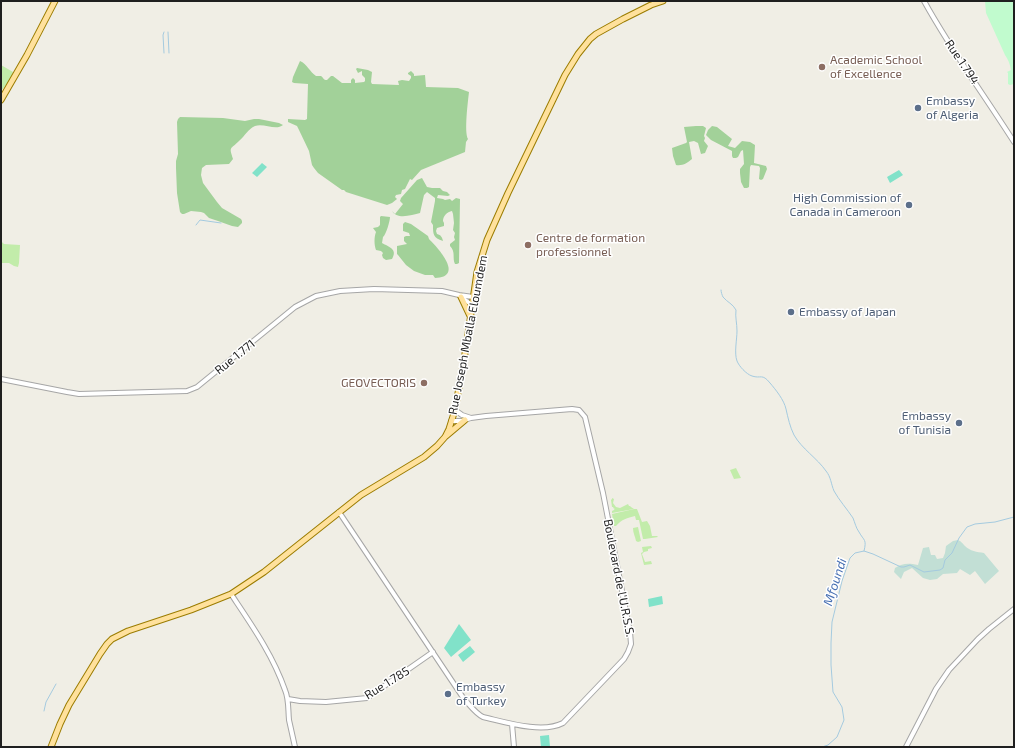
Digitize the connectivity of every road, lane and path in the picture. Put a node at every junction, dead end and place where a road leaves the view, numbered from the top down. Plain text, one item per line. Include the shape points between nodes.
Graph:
1 (55, 1) edge
2 (663, 1) edge
3 (924, 1) edge
4 (1, 100) edge
5 (1014, 142) edge
6 (460, 296) junction
7 (473, 297) junction
8 (472, 305) junction
9 (471, 316) junction
10 (1, 379) edge
11 (455, 410) junction
12 (471, 418) junction
13 (465, 420) junction
14 (452, 421) junction
15 (445, 437) junction
16 (339, 512) junction
17 (231, 594) junction
18 (1014, 609) edge
19 (433, 652) junction
20 (288, 699) junction
21 (512, 724) junction
22 (51, 747) edge
23 (295, 747) edge
24 (514, 747) edge
25 (906, 747) edge

1 - 4 main road
2 - 7 main road, Rue Joseph Mballa Eloumdem via 606,28 590,39 578,54 565,75 499,211 477,272
3 - 5 street, Rue 1.794
6 - 7 street, Rue 1.771
6 - 8 street, Rue 1.771
6 - 9 main road
6 - 10 street, Rue 1.771 via 442,291 374,289 340,291 316,296 295,308 204,382 187,391 79,394
7 - 8 main road, Rue Joseph Mballa Eloumdem
8 - 9 main road, Rue Joseph Mballa Eloumdem
9 - 11 main road, Rue Joseph Mballa Eloumdem
11 - 12 street
11 - 14 main road, Rue Joseph Mballa Eloumdem
12 - 13 street
12 - 21 street, Boulevard de l'U.R.S.S. via 572,409 577,409 585,417 603,493 630,632 631,644 624,659 562,723 542,728
13 - 14 street
13 - 15 main road
14 - 15 main road, Rue Joseph Mballa Eloumdem
15 - 16 main road, Rue Joseph Mballa Eloumdem via 424,457 369,489
16 - 17 main road, Rue Joseph Mballa Eloumdem via 264,572
16 - 19 street, Boulevard de l'U.R.S.S.
17 - 20 street via 258,635 286,690
17 - 22 main road, Rue Joseph Mballa Eloumdem via 112,639 100,654 70,705
18 - 25 street via 978,639 950,670 936,689
19 - 20 street, Rue 1.785 via 367,698 326,702
19 - 21 street, Boulevard de l'U.R.S.S. via 464,699 476,712 483,717
20 - 23 street
21 - 24 street

